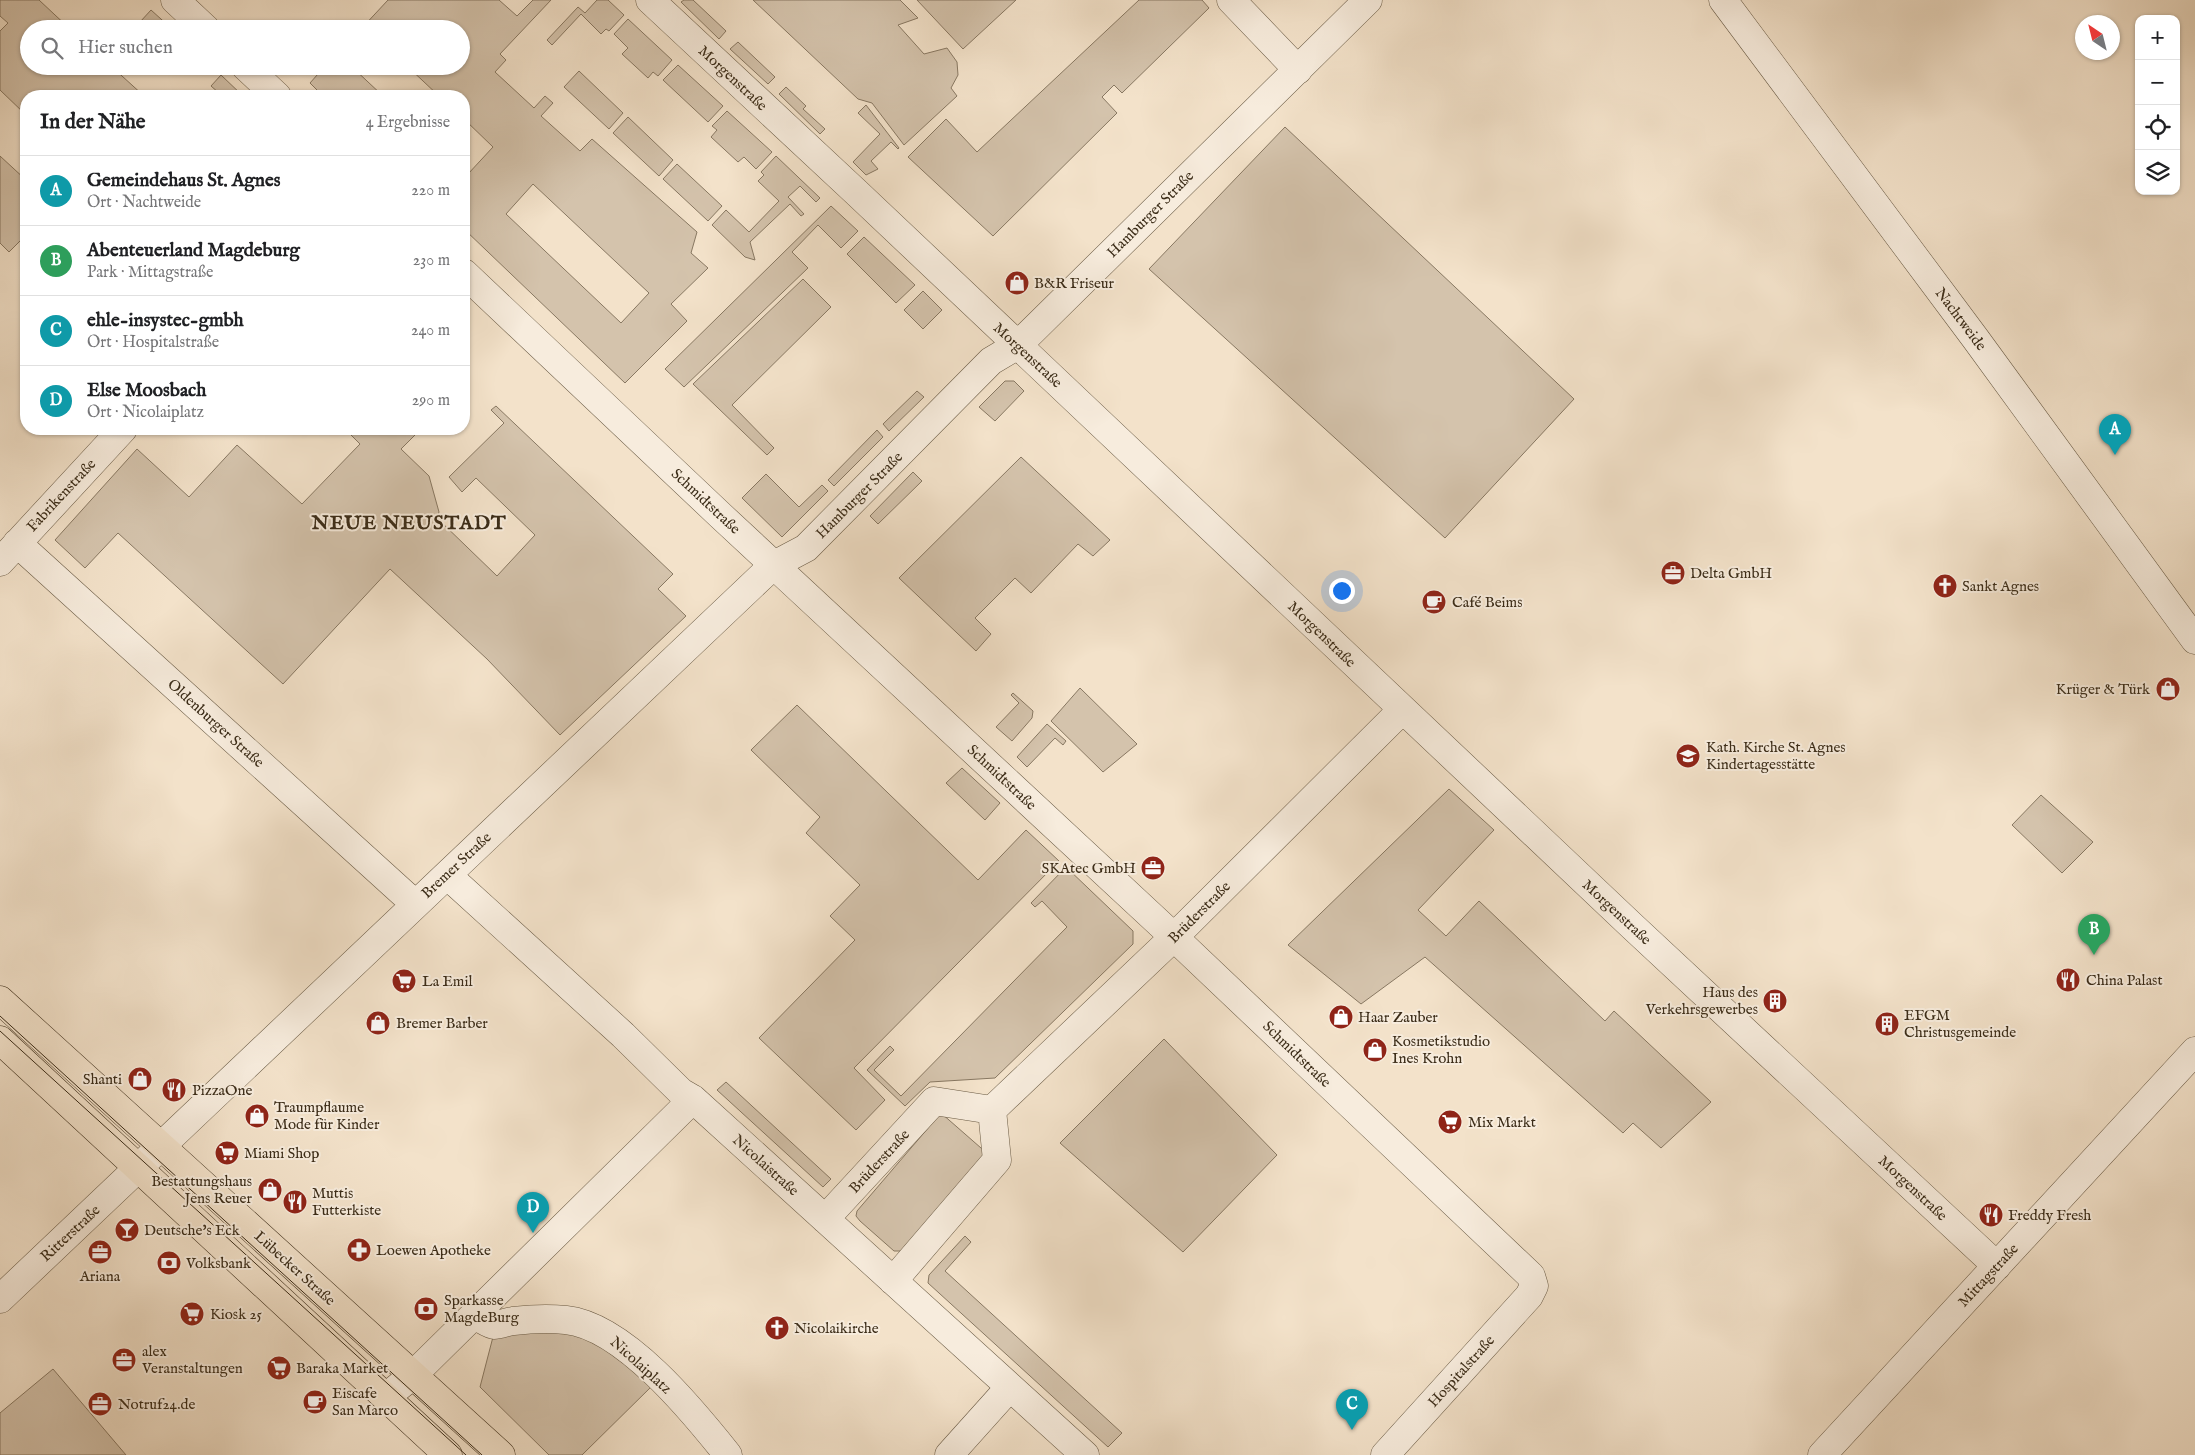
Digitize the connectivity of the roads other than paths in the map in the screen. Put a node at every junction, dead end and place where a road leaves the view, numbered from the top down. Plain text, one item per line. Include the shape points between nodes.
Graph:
1 (175, 0) edge
2 (650, 0) edge
3 (1231, 0) edge
4 (1368, 0) edge
5 (1723, 0) edge
6 (196, 20) edge
7 (1298, 70) junction
8 (255, 75) edge
9 (271, 90) edge
10 (470, 279) edge
11 (1018, 345) junction
12 (117, 435) edge
13 (9, 553) edge
14 (774, 565) junction
15 (2195, 640) edge
16 (1402, 710) junction
17 (447, 875) junction
18 (415, 904) junction
19 (1174, 937) junction
20 (0, 1000) edge
21 (0, 1040) edge
22 (2195, 1051) edge
23 (693, 1099) junction
24 (992, 1110) junction
25 (161, 1147) junction
26 (140, 1168) junction
27 (825, 1219) junction
28 (1996, 1266) junction
29 (893, 1281) junction
30 (1534, 1286) joint
31 (0, 1299) edge
32 (474, 1314) junction
33 (413, 1375) junction
34 (1010, 1387) junction
35 (386, 1397) junction
36 (448, 1455) edge
37 (501, 1455) edge
38 (728, 1455) edge
39 (948, 1455) edge
40 (1085, 1455) edge
41 (1385, 1455) edge
42 (1822, 1455) edge

1 - 6 street
2 - 11 street, Morgenstraße
3 - 7 street
4 - 7 street, Hamburger Straße
5 - 15 street, Nachtweide via 1976,338
7 - 11 street, Hamburger Straße
8 - 9 street
10 - 14 street, Schmidtstraße
11 - 14 street, Hamburger Straße via 991,361 806,548
11 - 16 street, Morgenstraße
12 - 13 street, Fabrikenstraße
13 - 18 street, Oldenburger Straße
14 - 17 street, Bremer Straße
14 - 19 street, Schmidtstraße
16 - 19 street, Brüderstraße
16 - 28 street, Morgenstraße
17 - 18 street, Bremer Straße
17 - 23 street, Nicolaistraße via 681,1092
18 - 25 street, Bremer Straße
19 - 24 street, Brüderstraße
19 - 30 street, Schmidtstraße via 1522,1266 1531,1276
20 - 25 main road, Lübecker Straße
21 - 26 main road, Lübecker Straße
22 - 28 street, Mittagstraße
23 - 27 street, Nicolaistraße
23 - 32 street
24 - 27 street, Brüderstraße via 934,1101
24 - 29 street via 997,1160
25 - 26 street, Bremer Straße
25 - 33 main road, Lübecker Straße
26 - 31 street, Ritterstraße
26 - 35 main road, Lübecker Straße
27 - 29 street, Nicolaistraße
28 - 42 street, Mittagstraße
29 - 34 street, Nicolaistraße
30 - 41 street, Hospitalstraße via 1527,1299
32 - 33 street
32 - 38 street, Nicolaiplatz via 494,1325 531,1319 559,1319 579,1322 606,1334 620,1342 661,1381 702,1422
33 - 35 street
33 - 37 main road, Lübecker Straße
34 - 39 street
34 - 40 street, Nicolaistraße
35 - 36 main road, Lübecker Straße

